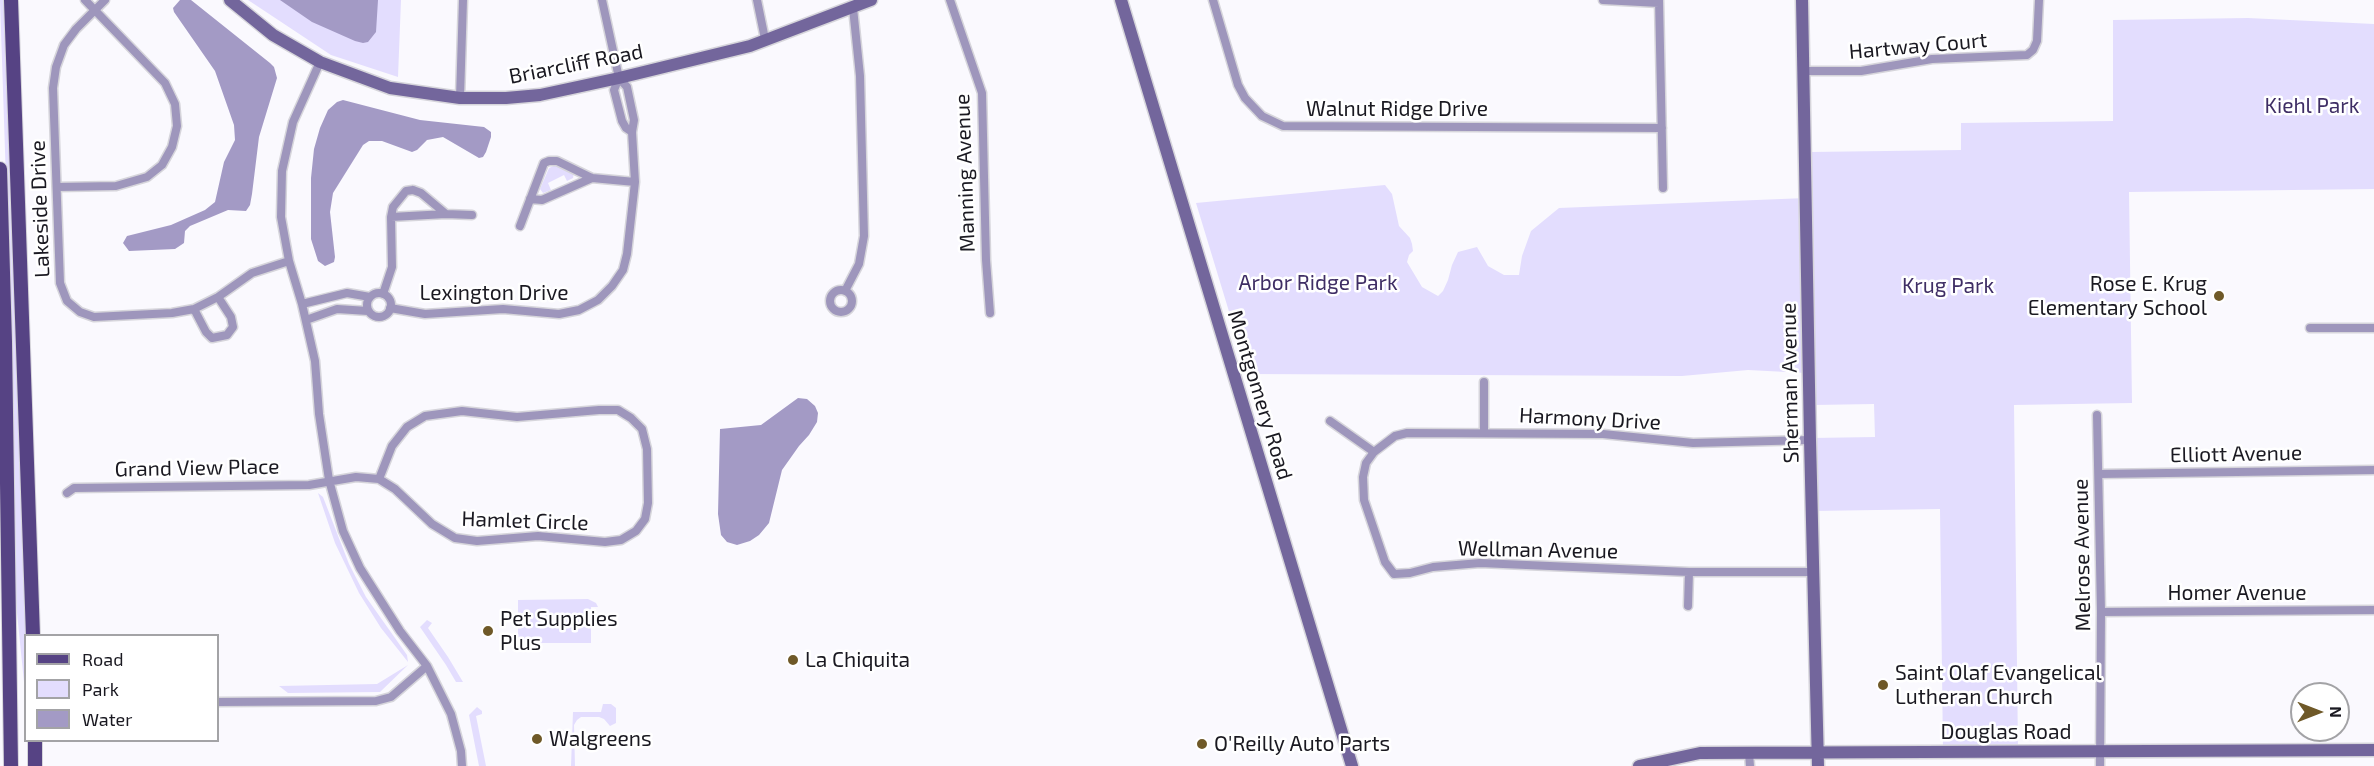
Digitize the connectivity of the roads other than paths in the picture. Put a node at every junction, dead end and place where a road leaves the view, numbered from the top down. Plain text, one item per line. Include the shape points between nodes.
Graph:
1 (11, 0) edge
2 (85, 0) edge
3 (105, 0) edge
4 (230, 0) edge
5 (463, 0) edge
6 (602, 0) edge
7 (757, 0) edge
8 (871, 0) edge
9 (950, 0) edge
10 (1121, 0) edge
11 (1213, 0) edge
12 (1603, 0) edge
13 (1802, 0) edge
14 (2039, 0) edge
15 (1659, 1) edge
16 (853, 8) junction
17 (94, 10) junction
18 (765, 39) junction
19 (320, 62) junction
20 (1804, 71) junction
21 (619, 78) junction
22 (460, 99) junction
23 (1662, 128) junction
24 (0, 169) edge
25 (592, 178) junction
26 (636, 182) junction
27 (57, 187) junction
28 (1663, 188) dead end
29 (530, 199) junction
30 (446, 214) junction
31 (472, 215) dead end
32 (391, 217) junction
33 (520, 226) dead end
34 (289, 261) junction
35 (845, 291) dead end
36 (383, 294) junction
37 (218, 297) junction
38 (370, 297) junction
39 (302, 304) junction
40 (390, 308) junction
41 (194, 309) junction
42 (368, 311) junction
43 (990, 313) dead end
44 (306, 320) junction
45 (2310, 328) dead end
46 (2374, 328) edge
47 (1484, 382) dead end
48 (2097, 415) dead end
49 (1330, 421) dead end
50 (1484, 433) junction
51 (1810, 440) junction
52 (1374, 452) junction
53 (2374, 470) edge
54 (2099, 474) junction
55 (379, 479) junction
56 (329, 480) junction
57 (67, 493) dead end
58 (1689, 572) junction
59 (1813, 572) junction
60 (1688, 606) dead end
61 (2374, 610) edge
62 (2101, 612) junction
63 (33, 634) edge
64 (427, 666) junction
65 (219, 702) edge
66 (35, 742) edge
67 (2374, 750) edge
68 (2099, 751) junction
69 (1749, 753) junction
70 (1818, 753) junction
71 (1647, 765) edge
72 (11, 766) edge
73 (35, 766) edge
74 (462, 766) edge
75 (1352, 766) edge
76 (1750, 766) edge
77 (1818, 766) edge
78 (2100, 766) edge

1 - 63 main road
2 - 17 street
3 - 17 street, Lakeside Drive
4 - 19 street, Briarcliff Road via 273,35
5 - 22 street
6 - 21 street, Lexington Drive
7 - 18 street
8 - 16 street, Briarcliff Road
9 - 43 street, Manning Avenue via 982,93
10 - 75 street, Montgomery Road
11 - 23 street, Walnut Ridge Drive via 1238,85 1254,109 1283,126
12 - 15 street
13 - 20 street, Sherman Avenue
14 - 20 street, Hartway Court via 2039,30 2033,50 2027,55 1949,58 1861,71
15 - 23 street
16 - 18 street, Briarcliff Road
16 - 35 street via 860,76 864,236 859,264
17 - 27 street, Lakeside Drive via 64,45 56,68 52,88
17 - 27 street via 165,83 175,104 177,126 162,165 147,177 116,186
18 - 21 street, Briarcliff Road
19 - 22 street, Briarcliff Road via 390,88
19 - 34 street via 293,122 282,171 281,217
20 - 51 street, Sherman Avenue
21 - 22 street, Briarcliff Road via 540,95
21 - 26 street, Lexington Drive via 627,88 634,120
23 - 28 street
24 - 72 main road
25 - 26 street
25 - 29 street via 542,200
25 - 29 street via 549,161 544,163
26 - 40 street, Lexington Drive via 622,270 612,286 587,306 559,314 503,309 425,314
27 - 41 street, Lakeside Drive via 60,283 67,301 94,317
29 - 33 street
30 - 31 street
30 - 32 street
30 - 32 street via 413,190 406,191 393,207
32 - 36 street via 392,267
34 - 37 street, Lakeside Drive via 252,273
34 - 39 street
36 - 38 street
36 - 40 street, Lexington Drive via 390,300
37 - 41 street, Lakeside Drive
37 - 41 street via 231,317 233,327 227,335 212,338
38 - 39 street via 347,293
38 - 42 street
39 - 44 street
40 - 42 street, Lexington Drive via 381,317
42 - 44 street, Lexington Drive via 337,309
44 - 56 street via 315,361
45 - 46 street
47 - 50 street
48 - 54 street, Melrose Avenue
49 - 52 street
50 - 51 street, Harmony Drive via 1603,434 1693,443
50 - 52 street, Harmony Drive via 1407,433 1395,436
51 - 59 street, Sherman Avenue
52 - 58 street, Wellman Avenue via 1363,477 1364,500 1385,562 1394,574 1480,563
53 - 54 street, Elliott Avenue
54 - 62 street, Melrose Avenue
55 - 55 street, Hamlet Circle via 439,530 470,540 538,536 621,540 636,531 645,519 648,503 647,448 642,429 618,410 517,417 462,411 425,416 407,427 392,446
55 - 56 street
56 - 57 street, Grand View Place via 309,485 74,488
56 - 64 street via 343,531 360,568
58 - 59 street, Wellman Avenue
58 - 60 street
59 - 70 street, Sherman Avenue
61 - 62 street, Homer Avenue
62 - 68 street, Melrose Avenue
64 - 65 street via 391,696 376,701
64 - 74 street via 451,714
66 - 73 main road
67 - 68 street, Douglas Road
68 - 70 street, Douglas Road
68 - 78 street, Melrose Avenue
69 - 70 street, Douglas Road
69 - 71 street, Douglas Road via 1700,753
69 - 76 street
70 - 77 street, Sherman Avenue

